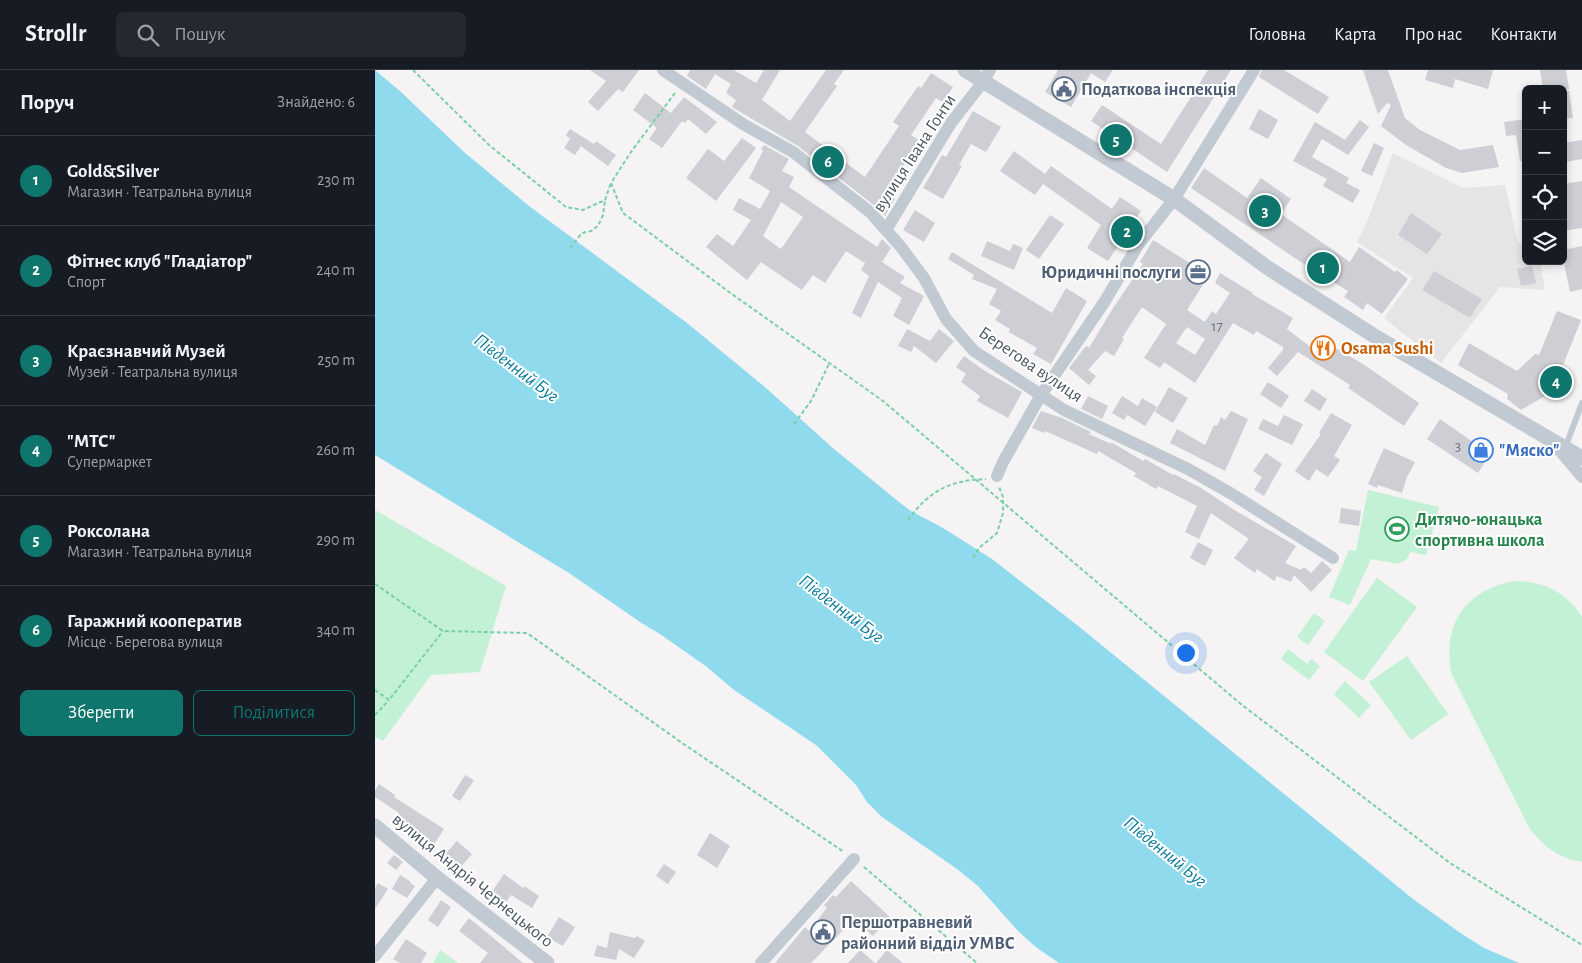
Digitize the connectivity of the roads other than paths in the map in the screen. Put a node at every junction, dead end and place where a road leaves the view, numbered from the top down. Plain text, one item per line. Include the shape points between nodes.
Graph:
1 (965, 70) edge
2 (1254, 70) edge
3 (674, 75) edge
4 (987, 76) edge
5 (1174, 199) junction
6 (886, 230) junction
7 (1041, 395) junction
8 (1582, 403) edge
9 (1571, 451) edge
10 (997, 476) road end
11 (1582, 476) edge
12 (1333, 558) dead end
13 (375, 826) edge
14 (854, 859) road end
15 (437, 878) junction
16 (375, 956) edge
17 (547, 963) edge
18 (761, 963) edge

1 - 4 street
2 - 5 street
3 - 6 street, Берегова вулиця via 743,124 793,152 870,212
4 - 5 street
4 - 6 street, вулиця Івана Гонти via 951,122
5 - 7 street via 1138,245 1105,301
5 - 9 street via 1267,268 1376,337
6 - 7 street, Берегова вулиця via 924,278 946,319 974,351
7 - 10 street
7 - 12 street, Берегова вулиця via 1063,410 1189,469
8 - 9 lane
9 - 11 street
13 - 15 street, вулиця Андрія Чернецького
14 - 18 street
15 - 16 street
15 - 17 street, вулиця Андрія Чернецького

